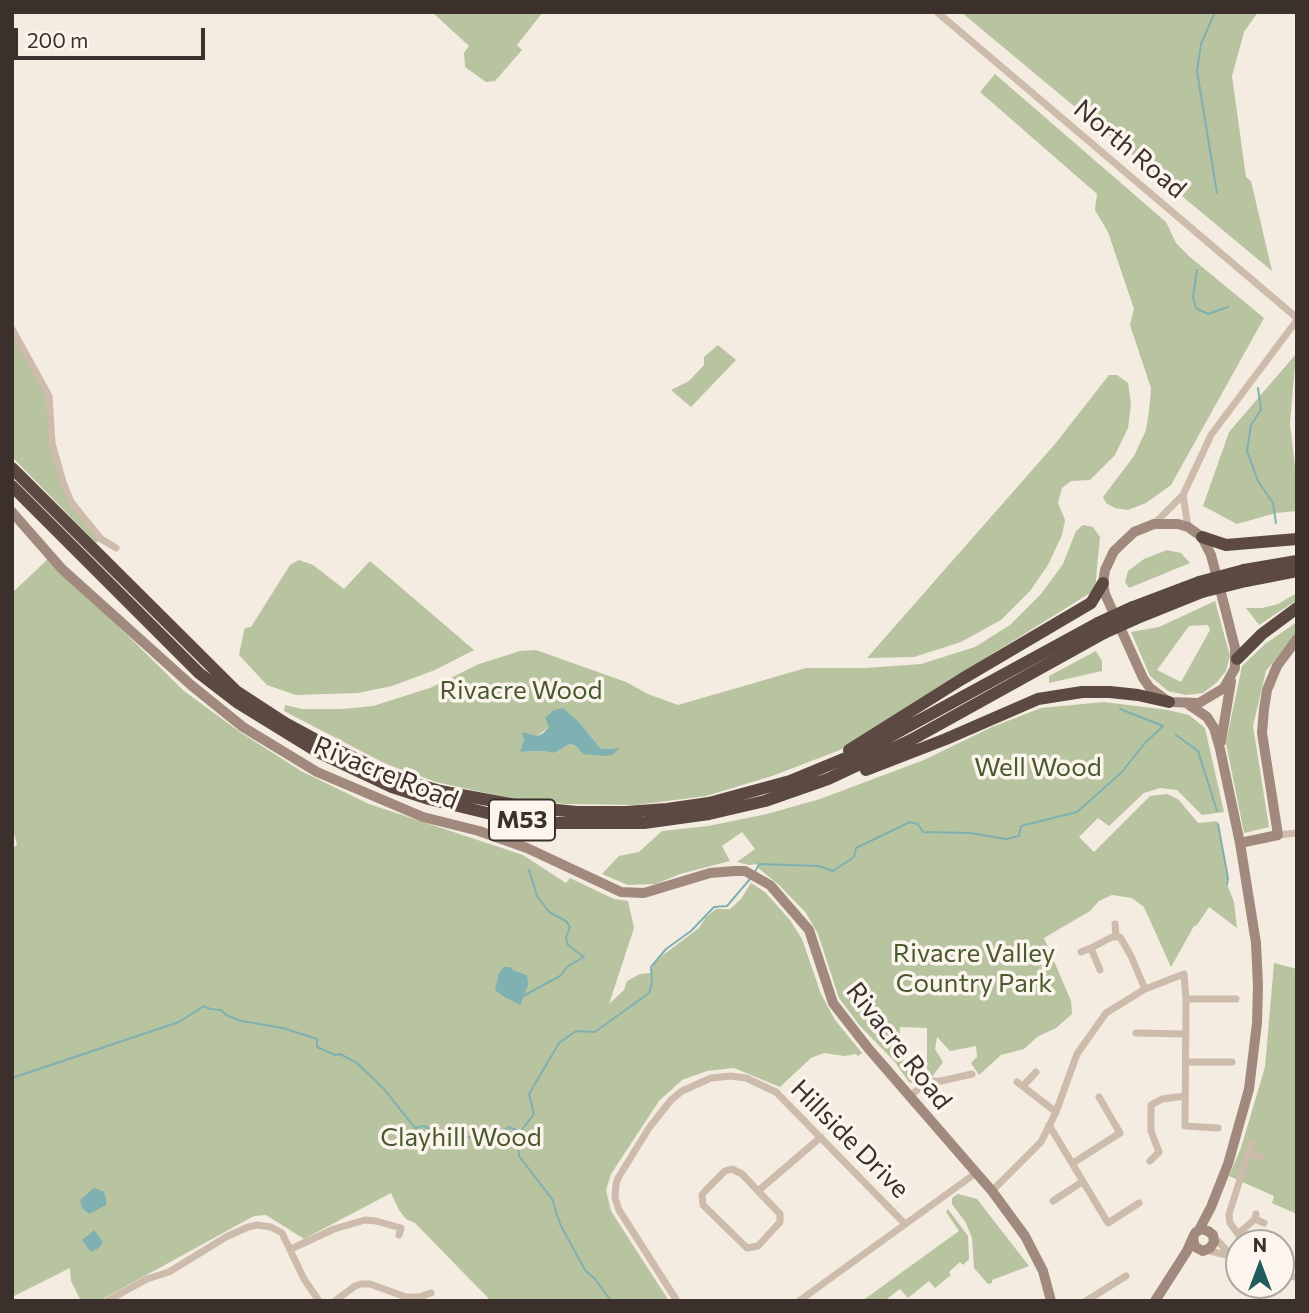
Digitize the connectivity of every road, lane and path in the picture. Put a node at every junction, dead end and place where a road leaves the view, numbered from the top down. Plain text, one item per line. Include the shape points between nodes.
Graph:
1 (937, 12) edge
2 (1297, 319) edge
3 (12, 329) edge
4 (12, 468) edge
5 (12, 486) edge
6 (1183, 495) junction
7 (12, 512) edge
8 (1154, 524) junction
9 (1188, 527) junction
10 (1202, 537) junction
11 (1297, 539) edge
12 (116, 548) dead end
13 (1297, 561) edge
14 (1297, 571) edge
15 (1245, 576) junction
16 (1103, 583) junction
17 (1297, 608) edge
18 (1297, 639) edge
19 (1237, 659) junction
20 (1232, 676) junction
21 (1169, 702) junction
22 (1188, 704) junction
23 (1220, 749) junction
24 (791, 787) junction
25 (1297, 833) edge
26 (1278, 835) junction
27 (1240, 843) junction
28 (1115, 924) dead end
29 (1116, 936) junction
30 (1091, 948) junction
31 (1081, 952) dead end
32 (1100, 970) dead end
33 (1145, 989) junction
34 (1186, 999) junction
35 (1236, 999) dead end
36 (1136, 1032) dead end
37 (1185, 1034) junction
38 (1186, 1062) junction
39 (1232, 1062) dead end
40 (1037, 1072) dead end
41 (972, 1074) dead end
42 (910, 1096) junction
43 (1185, 1096) junction
44 (1099, 1097) dead end
45 (1056, 1112) junction
46 (1049, 1125) junction
47 (1218, 1128) dead end
48 (821, 1137) junction
49 (1252, 1142) dead end
50 (1248, 1152) junction
51 (1261, 1157) dead end
52 (1150, 1161) dead end
53 (1073, 1163) junction
54 (976, 1174) junction
55 (1083, 1182) junction
56 (758, 1191) junction
57 (992, 1191) junction
58 (1053, 1201) dead end
59 (1139, 1203) dead end
60 (1211, 1207) junction
61 (1264, 1223) dead end
62 (905, 1224) junction
63 (402, 1229) dead end
64 (1234, 1229) edge
65 (1243, 1229) edge
66 (1196, 1234) junction
67 (1213, 1235) junction
68 (1225, 1246) edge
69 (291, 1249) junction
70 (1205, 1250) junction
71 (1225, 1254) edge
72 (1179, 1263) junction
73 (1126, 1276) dead end
74 (418, 1287) dead end
75 (431, 1293) dead end
76 (419, 1297) junction
77 (803, 1300) edge
78 (107, 1301) edge
79 (318, 1301) edge
80 (334, 1301) edge
81 (677, 1301) edge
82 (1051, 1301) edge
83 (1086, 1301) edge
84 (1154, 1301) edge

1 - 2 street, North Road
2 - 6 street via 1212,435
3 - 12 street via 49,396 52,443 71,502 101,538
4 - 24 highway, M53 via 236,691 304,734 397,778 475,799 577,812 709,803
5 - 24 highway, M53 via 199,673 238,704 316,751 392,787 508,818 581,824 644,823 741,808
6 - 8 street
6 - 9 street
7 - 42 main road, Rivacre Road via 62,569 191,685 243,727 317,772 423,817 527,848 621,892 644,893 710,873 745,872 770,885 808,930 833,1003
8 - 9 main road
8 - 16 main road via 1122,541 1107,562
9 - 10 main road
10 - 11 highway via 1226,545
10 - 19 main road via 1211,555
13 - 15 highway, M53
14 - 15 highway, M53
15 - 24 highway, M53, bridge via 1201,587 1101,628 911,740 828,779
16 - 21 main road via 1143,678
16 - 24 highway via 1091,603 962,678
17 - 19 highway
18 - 26 main road via 1277,666 1264,709 1262,733
19 - 20 main road
20 - 22 main road via 1213,696
20 - 23 main road
21 - 22 main road
21 - 24 highway via 1110,692 1038,699 833,783
22 - 23 main road via 1207,717
23 - 27 main road
25 - 26 street
26 - 27 main road
27 - 60 main road via 1256,943 1257,1023 1249,1089
28 - 29 street
29 - 30 street
29 - 33 street via 1123,939
30 - 31 street
30 - 32 street
33 - 34 street via 1184,974
33 - 45 street via 1107,1013 1084,1042
34 - 35 street
34 - 37 street
36 - 37 street
37 - 38 street
38 - 39 street
38 - 43 street
40 - 45 street via 1020,1084
41 - 42 street via 928,1081
42 - 54 main road, Rivacre Road
43 - 47 street via 1185,1126
43 - 52 street via 1151,1104 1151,1131 1159,1152
44 - 53 street via 1120,1133
45 - 46 street
46 - 53 street
46 - 57 street via 1041,1142
48 - 56 street
48 - 62 street, Hillside Drive
48 - 81 street, Hillside Drive via 776,1092 746,1078 711,1078 671,1100 618,1178 615,1198 618,1210
49 - 50 street
50 - 51 street
50 - 64 street via 1229,1214
53 - 55 street
54 - 57 main road, Rivacre Road
54 - 62 street
55 - 58 street
55 - 59 street via 1108,1223
56 - 56 street via 732,1169 702,1195 703,1205 751,1249 780,1222 780,1214
57 - 82 main road, Rivacre Road via 1026,1236
60 - 66 main road
60 - 67 main road
61 - 65 street via 1256,1216
62 - 77 street
63 - 69 street via 376,1221 358,1222
66 - 67 main road via 1207,1230
66 - 70 main road via 1195,1247
66 - 72 main road
67 - 68 street
67 - 70 main road via 1213,1245
69 - 78 street via 282,1233 271,1227 248,1227
69 - 79 street
70 - 71 street
70 - 72 main road
72 - 84 main road
73 - 83 street
74 - 76 street
75 - 76 street
76 - 80 street via 362,1284

